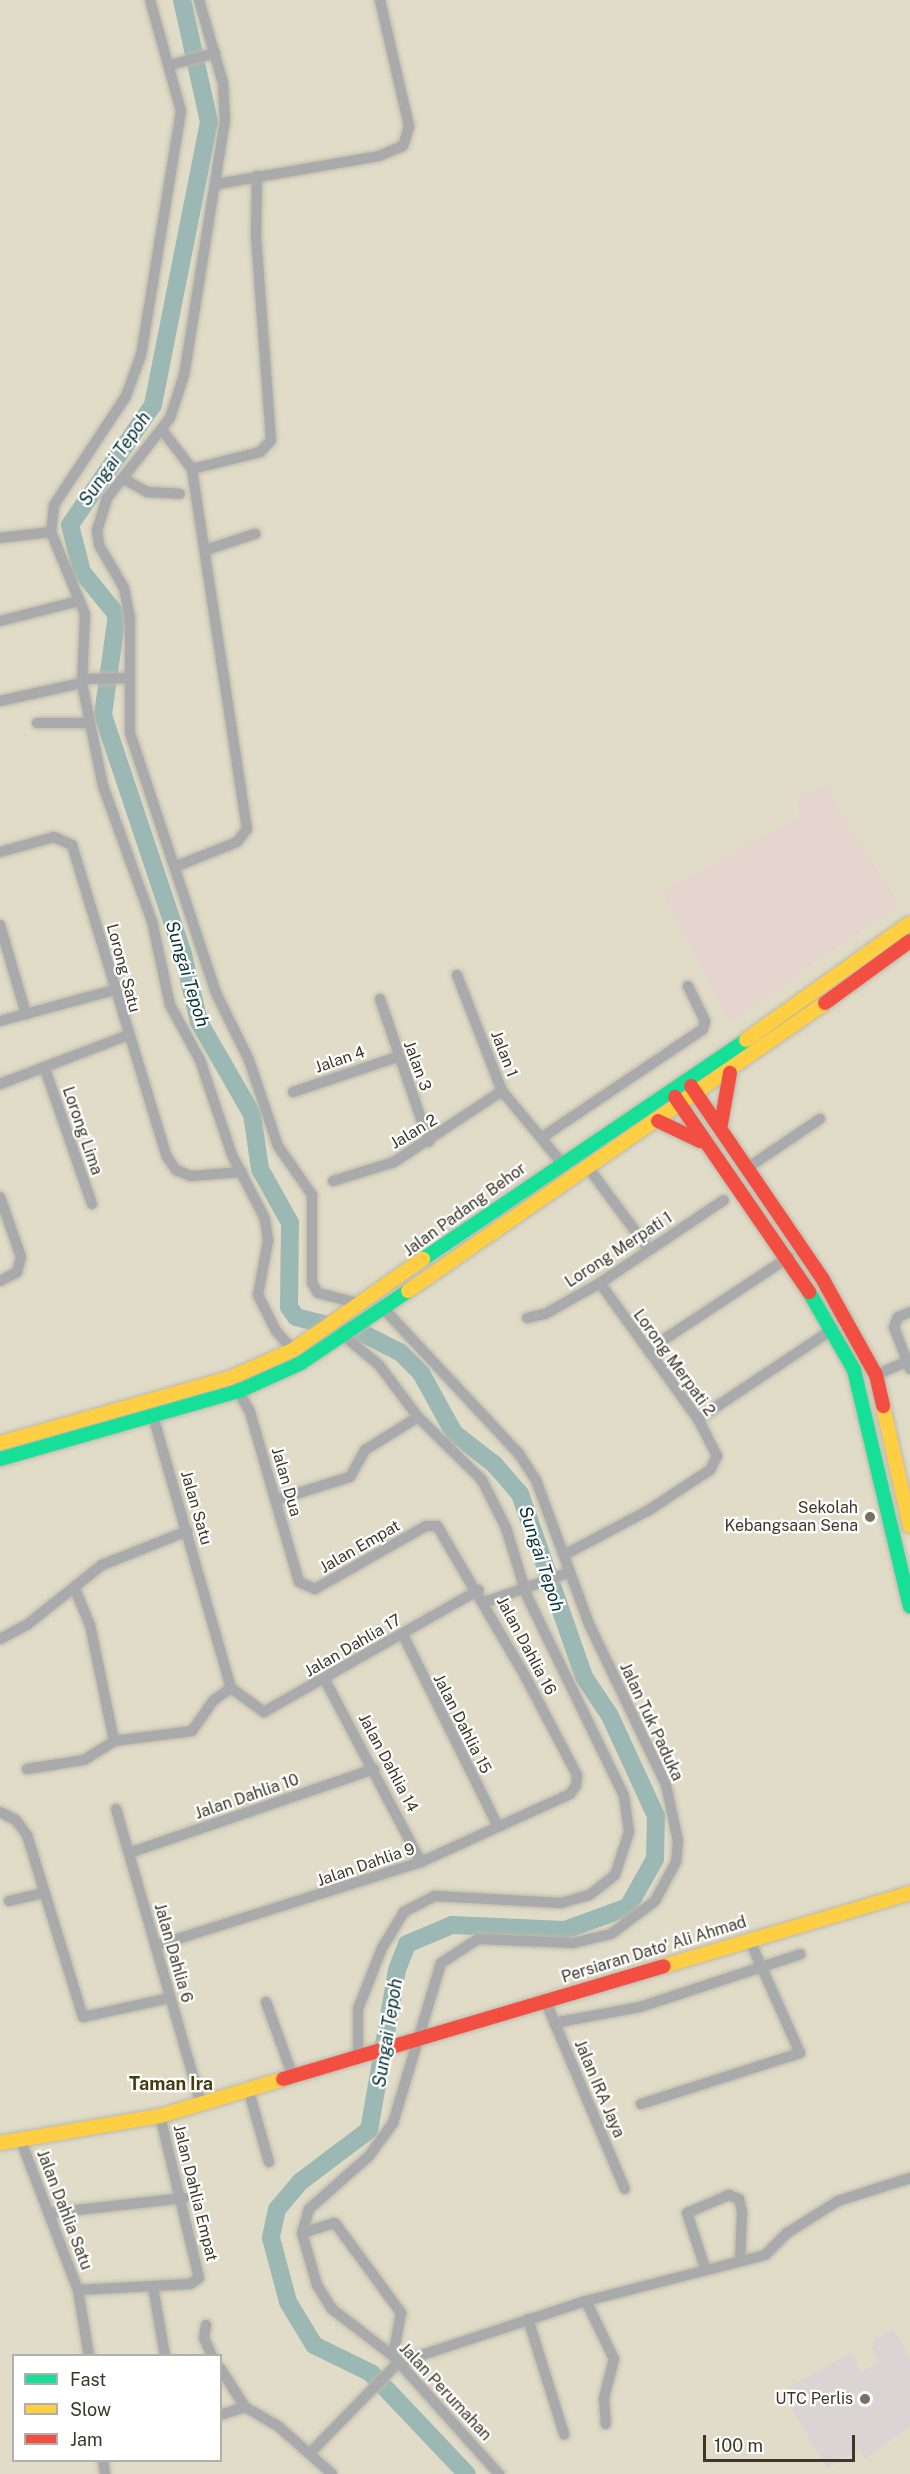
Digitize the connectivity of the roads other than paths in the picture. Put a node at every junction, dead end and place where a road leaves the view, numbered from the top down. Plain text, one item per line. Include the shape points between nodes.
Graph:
1 (150, 0) edge
2 (199, 0) edge
3 (380, 0) edge
4 (215, 53) junction
5 (173, 64) junction
6 (257, 176) junction
7 (217, 184) junction
8 (162, 430) junction
9 (192, 469) junction
10 (122, 478) junction
11 (180, 494) dead end
12 (51, 532) junction
13 (255, 534) dead end
14 (0, 538) edge
15 (206, 549) junction
16 (79, 601) junction
17 (0, 621) edge
18 (124, 678) junction
19 (85, 680) junction
20 (0, 701) edge
21 (37, 723) dead end
22 (87, 723) junction
23 (0, 852) edge
24 (177, 866) junction
25 (910, 923) edge
26 (0, 925) edge
27 (910, 941) edge
28 (457, 975) dead end
29 (688, 986) dead end
30 (114, 990) junction
31 (380, 999) dead end
32 (26, 1014) junction
33 (0, 1021) edge
34 (126, 1036) junction
35 (397, 1057) junction
36 (45, 1069) junction
37 (730, 1073) junction
38 (686, 1079) junction
39 (0, 1084) edge
40 (670, 1090) junction
41 (502, 1091) junction
42 (293, 1092) dead end
43 (697, 1094) junction
44 (681, 1105) junction
45 (820, 1119) dead end
46 (658, 1120) junction
47 (721, 1124) junction
48 (541, 1138) junction
49 (429, 1142) junction
50 (703, 1143) junction
51 (561, 1162) junction
52 (587, 1166) junction
53 (747, 1168) junction
54 (242, 1172) junction
55 (333, 1181) dead end
56 (0, 1197) edge
57 (724, 1200) dead end
58 (92, 1204) dead end
59 (648, 1248) junction
60 (789, 1257) junction
61 (0, 1281) edge
62 (600, 1282) junction
63 (358, 1307) junction
64 (380, 1310) junction
65 (910, 1312) edge
66 (527, 1318) dead end
67 (833, 1329) junction
68 (344, 1336) junction
69 (293, 1350) junction
70 (648, 1350) junction
71 (909, 1363) edge
72 (876, 1375) junction
73 (230, 1378) junction
74 (239, 1392) junction
75 (153, 1416) junction
76 (418, 1417) junction
77 (698, 1419) junction
78 (0, 1443) edge
79 (0, 1459) edge
80 (276, 1500) junction
81 (437, 1526) joint
82 (910, 1526) edge
83 (187, 1531) junction
84 (564, 1555) junction
85 (565, 1573) junction
86 (299, 1582) joint
87 (75, 1587) junction
88 (524, 1588) junction
89 (479, 1590) junction
90 (485, 1602) junction
91 (910, 1606) edge
92 (403, 1635) junction
93 (0, 1639) edge
94 (325, 1680) junction
95 (231, 1688) junction
96 (114, 1741) junction
97 (27, 1769) dead end
98 (374, 1769) junction
99 (576, 1786) joint
100 (116, 1809) dead end
101 (2, 1813) edge
102 (498, 1826) junction
103 (129, 1853) junction
104 (421, 1862) junction
105 (44, 1893) junction
106 (910, 1893) edge
107 (9, 1901) dead end
108 (749, 1939) junction
109 (155, 1946) junction
110 (801, 1954) dead end
111 (759, 1966) junction
112 (170, 1998) junction
113 (545, 2000) junction
114 (266, 2002) dead end
115 (554, 2024) junction
116 (413, 2039) junction
117 (358, 2056) junction
118 (292, 2074) junction
119 (248, 2088) junction
120 (201, 2104) junction
121 (641, 2104) dead end
122 (160, 2116) junction
123 (21, 2141) junction
124 (0, 2143) edge
125 (268, 2162) dead end
126 (910, 2178) edge
127 (625, 2189) dead end
128 (184, 2198) junction
129 (50, 2213) junction
130 (302, 2233) junction
131 (740, 2261) junction
132 (705, 2268) junction
133 (153, 2287) junction
134 (78, 2290) junction
135 (586, 2301) junction
136 (528, 2319) junction
137 (206, 2325) dead end
138 (88, 2354) edge
139 (165, 2354) edge
140 (212, 2354) edge
141 (394, 2363) junction
142 (222, 2371) edge
143 (245, 2407) junction
144 (222, 2414) edge
145 (606, 2424) dead end
146 (564, 2434) dead end
147 (311, 2452) junction
148 (332, 2474) edge
149 (500, 2474) edge

1 - 5 street
2 - 4 street
3 - 6 street via 409,126 404,146 370,158
4 - 5 street
4 - 7 street via 226,106
5 - 12 street via 181,111 141,355 126,396 54,505
6 - 7 street
6 - 9 street via 256,238 271,440 260,452
7 - 8 street via 184,375
8 - 9 street
8 - 10 street
9 - 15 street
10 - 11 street via 147,492
10 - 18 street via 102,507 97,530 127,599
12 - 14 street
12 - 16 street
13 - 15 street
15 - 24 street via 247,829 237,842
16 - 17 street
16 - 19 street via 87,626
18 - 19 street
18 - 24 street via 128,726
19 - 20 street
19 - 22 street
21 - 22 street
22 - 54 street via 103,786 152,921 170,1005 200,1060
23 - 30 street, Lorong Satu via 54,837 72,845
24 - 63 street via 216,993 249,1060 278,1146 312,1195 312,1283 318,1293
25 - 38 main road, Jalan Padang Behor
26 - 32 street
27 - 37 main road, Jalan Padang Behor
28 - 41 street, Jalan 1
29 - 48 street via 705,1021 703,1029
30 - 32 street
30 - 34 street, Lorong Satu
31 - 35 street, Jalan 3
32 - 33 street
34 - 36 street
34 - 54 street, Lorong Satu via 176,1170 191,1176
35 - 42 street, Jalan 4
35 - 49 street, Jalan 3
36 - 39 street
36 - 58 street, Lorong Lima
37 - 43 main road, Jalan Padang Behor
37 - 47 main road
38 - 40 main road, Jalan Padang Behor
38 - 43 main road
40 - 44 main road
40 - 51 main road, Jalan Padang Behor
41 - 48 street, Jalan 1
41 - 49 street, Jalan 2
43 - 44 main road, Jalan Padang Behor
43 - 47 main road
44 - 46 main road, Jalan Padang Behor
44 - 50 main road
45 - 53 street
46 - 50 main road
46 - 52 main road, Jalan Padang Behor
47 - 53 main road
48 - 51 street, Jalan 1
49 - 55 street, Jalan 2 via 394,1162
50 - 60 main road
51 - 63 main road, Jalan Padang Behor
52 - 59 street
52 - 64 main road, Jalan Padang Behor
53 - 72 main road via 822,1278
54 - 69 street via 265,1219 268,1241 258,1294 276,1331
56 - 61 street via 21,1266
57 - 59 street, Lorong Merpati 1
59 - 62 street, Lorong Merpati 1
60 - 67 main road
60 - 70 street
62 - 66 street, Lorong Merpati 1 via 546,1314
62 - 70 street, Lorong Merpati 2
63 - 69 main road, Jalan Padang Behor
64 - 68 main road, Jalan Padang Behor
64 - 84 street, Jalan Tuk Paduka via 526,1464
65 - 71 street via 898,1317 894,1327
67 - 77 street
67 - 91 main road via 865,1405
68 - 74 main road, Jalan Padang Behor
68 - 76 street via 379,1365
69 - 73 main road, Jalan Padang Behor
70 - 77 street, Lorong Merpati 2
71 - 72 street
72 - 82 main road
73 - 74 street, Jalan Dua
73 - 78 main road, Jalan Padang Behor
74 - 75 main road, Jalan Padang Behor
74 - 80 street, Jalan Dua
75 - 79 main road, Jalan Padang Behor
75 - 83 street, Jalan Satu
76 - 80 street via 366,1450 350,1477
76 - 88 street via 482,1480 506,1528
77 - 84 street, Lorong Merpati 2 via 717,1456 716,1464 649,1510
80 - 86 street, Jalan Dua
81 - 86 street, Jalan Empat via 426,1526 315,1589
81 - 89 street, Jalan Dahlia 16
83 - 87 street via 102,1565
83 - 95 street, Jalan Satu
84 - 85 street, Jalan Tuk Paduka
85 - 88 street
85 - 116 street, Jalan Tuk Paduka via 666,1785 677,1829 676,1862 655,1901 611,1934 573,1943 485,1938 460,1948 436,1970
87 - 93 street
87 - 96 street via 90,1624
88 - 90 street
88 - 117 street via 624,1796 627,1853 603,1886 561,1903 447,1895 424,1900 404,1912 361,1998
89 - 90 street, Jalan Dahlia 16
89 - 92 street, Jalan Dahlia 17
90 - 99 street, Jalan Dahlia 16 via 577,1775
92 - 94 street, Jalan Dahlia 17
92 - 102 street, Jalan Dahlia 15
94 - 95 street, Jalan Dahlia 17 via 264,1712
94 - 98 street, Jalan Dahlia 14
95 - 96 street via 214,1700 192,1731
96 - 97 street via 84,1760
98 - 103 street, Jalan Dahlia 10
98 - 104 street, Jalan Dahlia 14
99 - 102 street, Jalan Dahlia 9 via 570,1794
100 - 103 street, Jalan Dahlia 6
101 - 105 street via 24,1828
102 - 104 street, Jalan Dahlia 9
103 - 109 street, Jalan Dahlia 6
104 - 109 street, Jalan Dahlia 9
105 - 107 street
105 - 112 street via 83,2016
106 - 108 main road, Persiaran Dato' Ali Ahmad
108 - 111 street
108 - 113 main road, Persiaran Dato' Ali Ahmad
109 - 112 street, Jalan Dahlia 6
110 - 111 street
111 - 115 street via 640,2007
111 - 121 street via 800,2053
112 - 120 street, Jalan Dahlia 6
113 - 115 street, Jalan IRA Jaya
113 - 116 main road, Persiaran Dato' Ali Ahmad
114 - 118 street
115 - 127 street, Jalan IRA Jaya
116 - 117 main road, Persiaran Dato' Ali Ahmad
116 - 130 street via 393,2123 369,2156 309,2209
117 - 118 main road, Persiaran Dato' Ali Ahmad
118 - 119 main road, Persiaran Dato' Ali Ahmad
119 - 120 main road, Persiaran Dato' Ali Ahmad
119 - 125 street
120 - 122 main road, Persiaran Dato' Ali Ahmad
122 - 123 main road, Persiaran Dato' Ali Ahmad
122 - 128 street, Jalan Dahlia Empat
123 - 124 main road, Persiaran Dato' Ali Ahmad
123 - 129 street, Jalan Dahlia Satu
126 - 131 street via 838,2201 787,2233 776,2250
128 - 129 street
128 - 133 street, Jalan Dahlia Empat via 199,2278 190,2284
129 - 134 street, Jalan Dahlia Satu
130 - 141 street, Jalan Perumahan via 317,2285 332,2309
130 - 141 street via 335,2223 401,2313
131 - 132 street
131 - 132 street via 742,2212 739,2199 729,2195 687,2213
132 - 135 street
133 - 134 street
133 - 139 street
134 - 138 street, Jalan Dahlia Satu
135 - 136 street
135 - 145 street via 614,2359 604,2398
136 - 141 street
136 - 146 street
137 - 140 street via 204,2338
141 - 147 street via 376,2387
141 - 149 street, Jalan Perumahan
142 - 143 street
143 - 144 street
143 - 147 street
147 - 148 street

